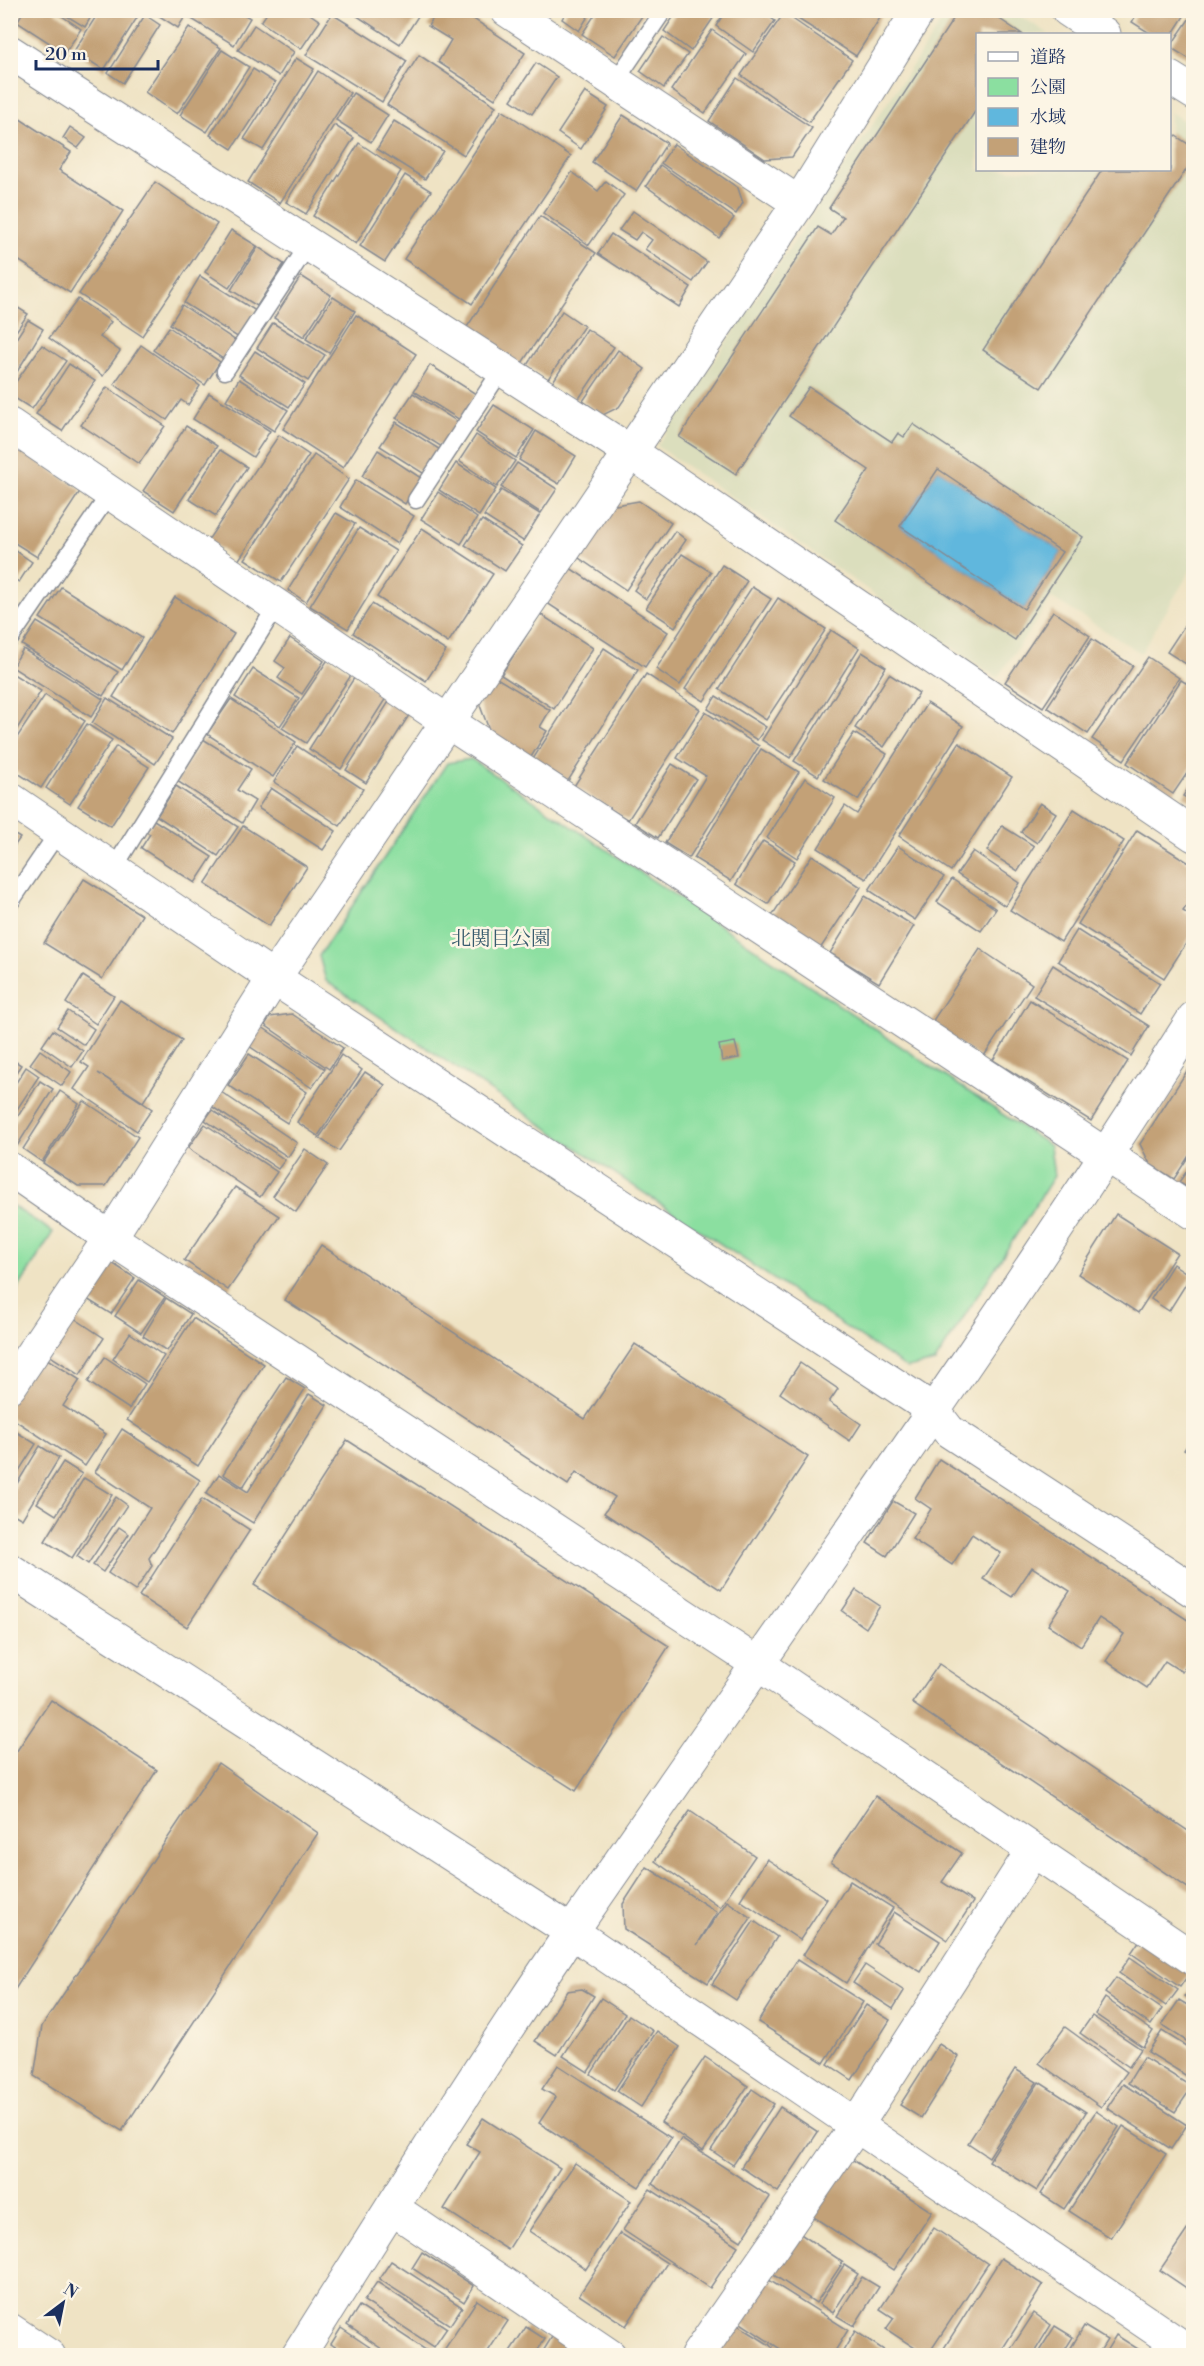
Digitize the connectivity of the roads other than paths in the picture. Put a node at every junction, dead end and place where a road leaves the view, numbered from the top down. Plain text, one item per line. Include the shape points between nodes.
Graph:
1 (664, 10) edge
2 (920, 10) edge
3 (1068, 10) edge
4 (511, 12) edge
5 (1102, 33) edge
6 (10, 52) edge
7 (1171, 79) edge
8 (615, 82) junction
9 (1194, 93) edge
10 (799, 202) junction
11 (309, 244) junction
12 (502, 369) junction
13 (225, 371) dead end
14 (10, 425) edge
15 (629, 451) junction
16 (111, 492) junction
17 (416, 500) dead end
18 (277, 605) junction
19 (10, 639) edge
20 (448, 722) junction
21 (10, 799) edge
22 (59, 831) junction
23 (1194, 835) edge
24 (114, 868) junction
25 (10, 903) edge
26 (274, 978) junction
27 (1194, 1017) edge
28 (1107, 1155) junction
29 (10, 1168) edge
30 (1194, 1213) edge
31 (110, 1238) junction
32 (10, 1386) edge
33 (933, 1410) junction
34 (10, 1570) edge
35 (1194, 1591) edge
36 (758, 1664) junction
37 (1033, 1851) junction
38 (572, 1932) junction
39 (1194, 1959) edge
40 (856, 2126) junction
41 (392, 2208) junction
42 (10, 2330) edge
43 (49, 2355) edge
44 (298, 2355) edge
45 (610, 2355) edge
46 (697, 2355) edge
47 (1194, 2355) edge

1 - 8 lane
2 - 10 street
3 - 5 street
4 - 8 street
6 - 11 street
7 - 9 street
8 - 10 street
10 - 15 street
11 - 12 street
11 - 13 lane
12 - 15 street
12 - 17 lane
14 - 16 street
15 - 20 street
15 - 23 street
16 - 18 street
16 - 19 lane
18 - 20 street
18 - 24 lane
20 - 26 street
20 - 28 street
21 - 22 street
22 - 24 street
22 - 25 lane
24 - 26 street
26 - 31 street
26 - 33 street
27 - 28 street
28 - 30 street
28 - 33 street
29 - 31 street
31 - 32 street
31 - 36 street
33 - 35 street via 949,1431
33 - 36 street
34 - 38 street
36 - 37 street
36 - 38 street
37 - 39 street
37 - 40 street
38 - 40 street
38 - 41 street
40 - 46 street
40 - 47 street
41 - 44 street
41 - 45 street
42 - 43 street

